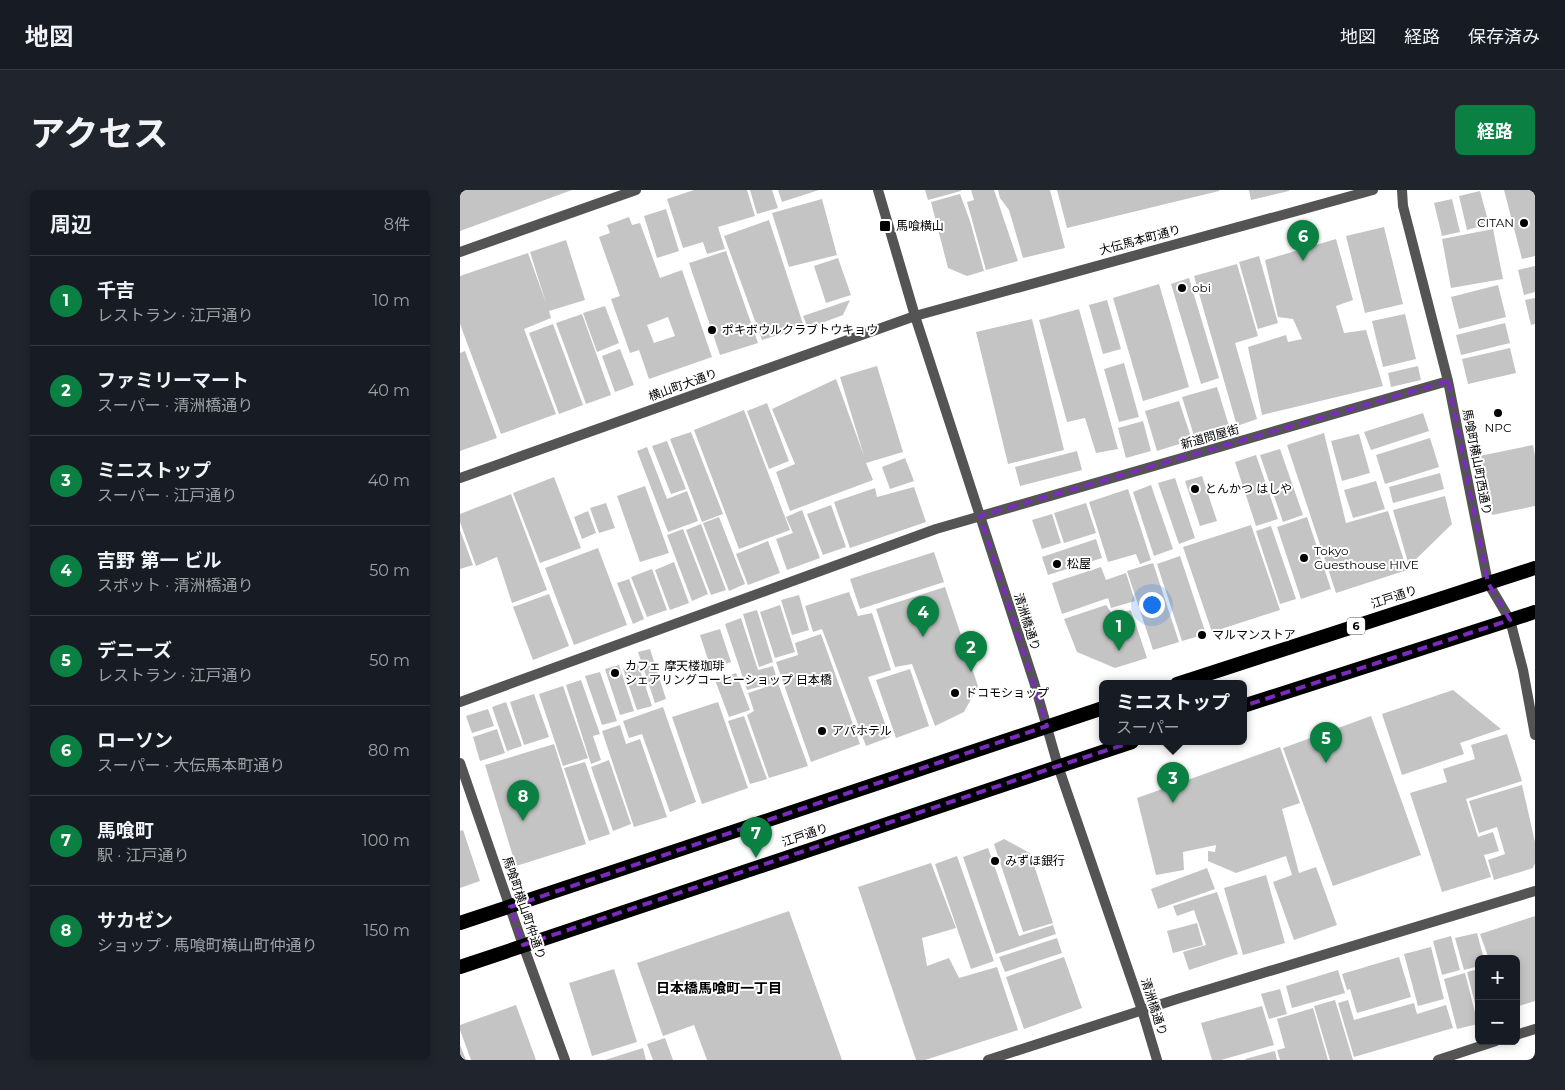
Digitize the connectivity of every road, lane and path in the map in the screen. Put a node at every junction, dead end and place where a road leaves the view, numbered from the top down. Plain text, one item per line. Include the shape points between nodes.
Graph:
1 (636, 190) edge
2 (878, 190) edge
3 (1373, 190) edge
4 (1402, 190) edge
5 (460, 252) edge
6 (915, 316) junction
7 (1448, 381) junction
8 (460, 478) edge
9 (980, 516) junction
10 (1535, 568) edge
11 (1488, 583) junction
12 (1535, 612) edge
13 (1510, 620) junction
14 (1188, 680) edge
15 (460, 702) edge
16 (1247, 705) edge
17 (1099, 709) edge
18 (1047, 726) junction
19 (1535, 736) edge
20 (1123, 745) edge
21 (460, 763) edge
22 (1058, 766) junction
23 (1535, 892) edge
24 (510, 906) junction
25 (460, 923) edge
26 (523, 945) junction
27 (460, 966) edge
28 (1142, 1010) junction
29 (1535, 1028) edge
30 (1520, 1034) edge
31 (1484, 1045) edge
32 (565, 1060) edge
33 (988, 1060) edge
34 (1157, 1060) edge
35 (1438, 1060) edge

1 - 5 street
2 - 6 street, 清洲橋通り
3 - 6 street, 大伝馬本町通り
4 - 7 street, 馬喰町横山町西通り via 1403,206
6 - 8 street, 横山町大通り
6 - 9 street, 清洲橋通り
7 - 9 street, 新道問屋街
7 - 11 street, 馬喰町横山町西通り
9 - 15 street, 新道問屋街 via 936,529
9 - 18 street, 清洲橋通り
10 - 11 highway, 江戸通り / 6
11 - 13 street, 馬喰町横山町西通り
11 - 14 highway, 江戸通り / 6
12 - 13 highway
13 - 16 highway
13 - 19 street, 馬喰町横山町西通り
17 - 18 highway, 江戸通り
18 - 22 street, 清洲橋通り
18 - 24 highway, 江戸通り
20 - 22 highway, 江戸通り
21 - 24 street, 馬喰町横山町仲通り
22 - 26 highway, 江戸通り
22 - 28 street, 清洲橋通り
23 - 28 street
24 - 25 highway, 江戸通り
24 - 26 street, 馬喰町横山町仲通り
26 - 27 highway, 江戸通り
26 - 32 street, 馬喰町横山町仲通り
28 - 33 street
28 - 34 street, 清洲橋通り
29 - 30 street
31 - 35 street

